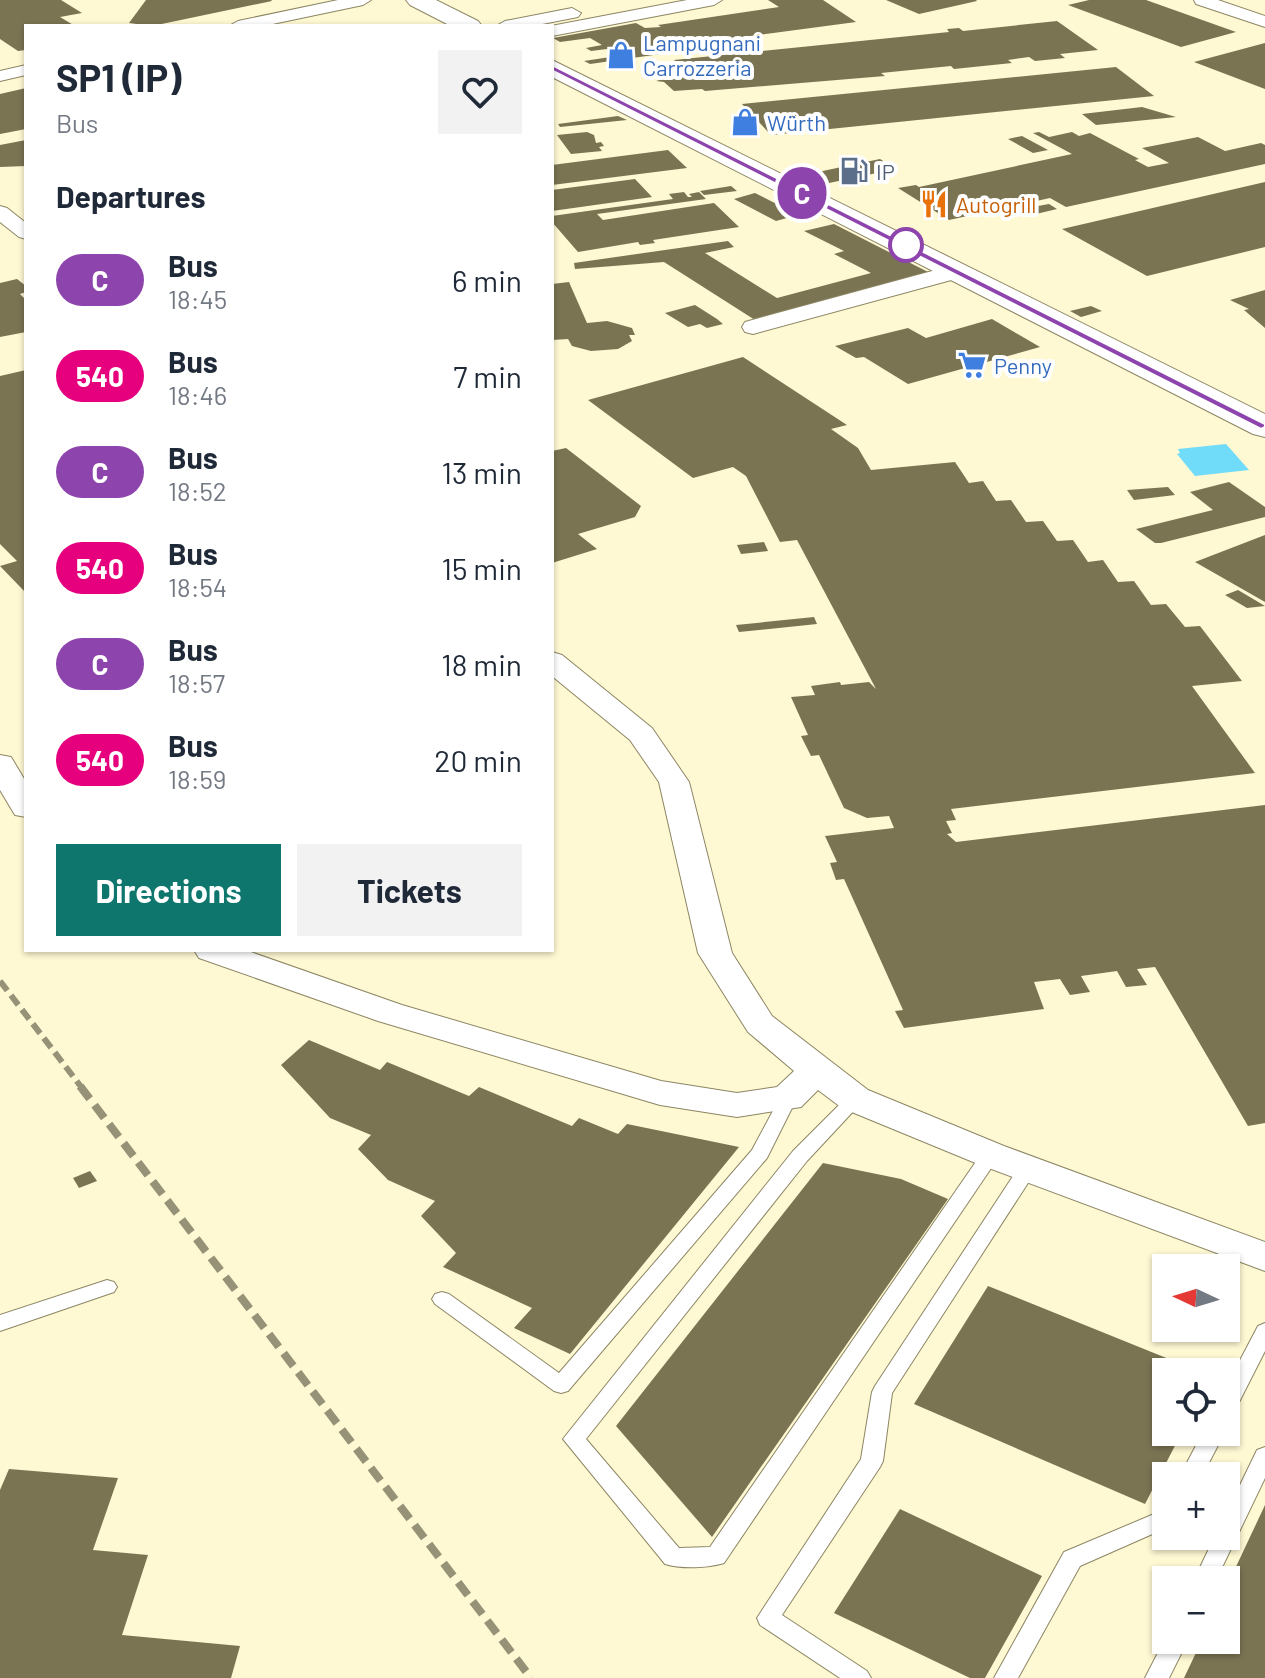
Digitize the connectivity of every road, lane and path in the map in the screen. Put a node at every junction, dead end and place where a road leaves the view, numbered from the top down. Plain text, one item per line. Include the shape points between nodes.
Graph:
1 (363, 0) edge
2 (418, 0) edge
3 (642, 0) edge
4 (714, 0) edge
5 (1202, 0) edge
6 (1265, 22) edge
7 (248, 24) edge
8 (466, 24) edge
9 (516, 24) edge
10 (554, 31) edge
11 (554, 68) edge
12 (24, 70) edge
13 (0, 76) edge
14 (0, 212) edge
15 (24, 231) edge
16 (958, 271) junction
17 (753, 327) dead end
18 (1265, 427) edge
19 (554, 663) edge
20 (0, 764) edge
21 (24, 805) edge
22 (217, 952) edge
23 (816, 1071) junction
24 (788, 1098) junction
25 (855, 1099) junction
26 (991, 1155) junction
27 (1028, 1169) junction
28 (1265, 1257) edge
29 (107, 1287) dead end
30 (442, 1299) dead end
31 (0, 1323) edge
32 (1265, 1331) edge
33 (1240, 1380) edge
34 (1265, 1456) edge
35 (1152, 1524) edge
36 (1212, 1566) edge
37 (1169, 1654) edge
38 (859, 1678) edge
39 (1006, 1678) edge
40 (1157, 1678) edge

1 - 7 street
2 - 8 street
3 - 9 street
4 - 10 street
5 - 6 street
11 - 16 street
12 - 13 street
14 - 15 street
16 - 17 street
16 - 18 street
19 - 23 street via 641,734 674,782 715,953 760,1024
20 - 21 street
22 - 24 street via 390,1013 660,1093 737,1105
23 - 24 street
23 - 25 street
24 - 30 lane via 760,1153 561,1385
25 - 26 street
25 - 26 lane via 800,1156 574,1439 673,1557 716,1556
26 - 27 street
27 - 28 street
27 - 38 lane via 882,1392 872,1461 768,1618
29 - 31 lane
32 - 33 lane
34 - 36 lane
35 - 39 lane via 1072,1559
37 - 40 lane

